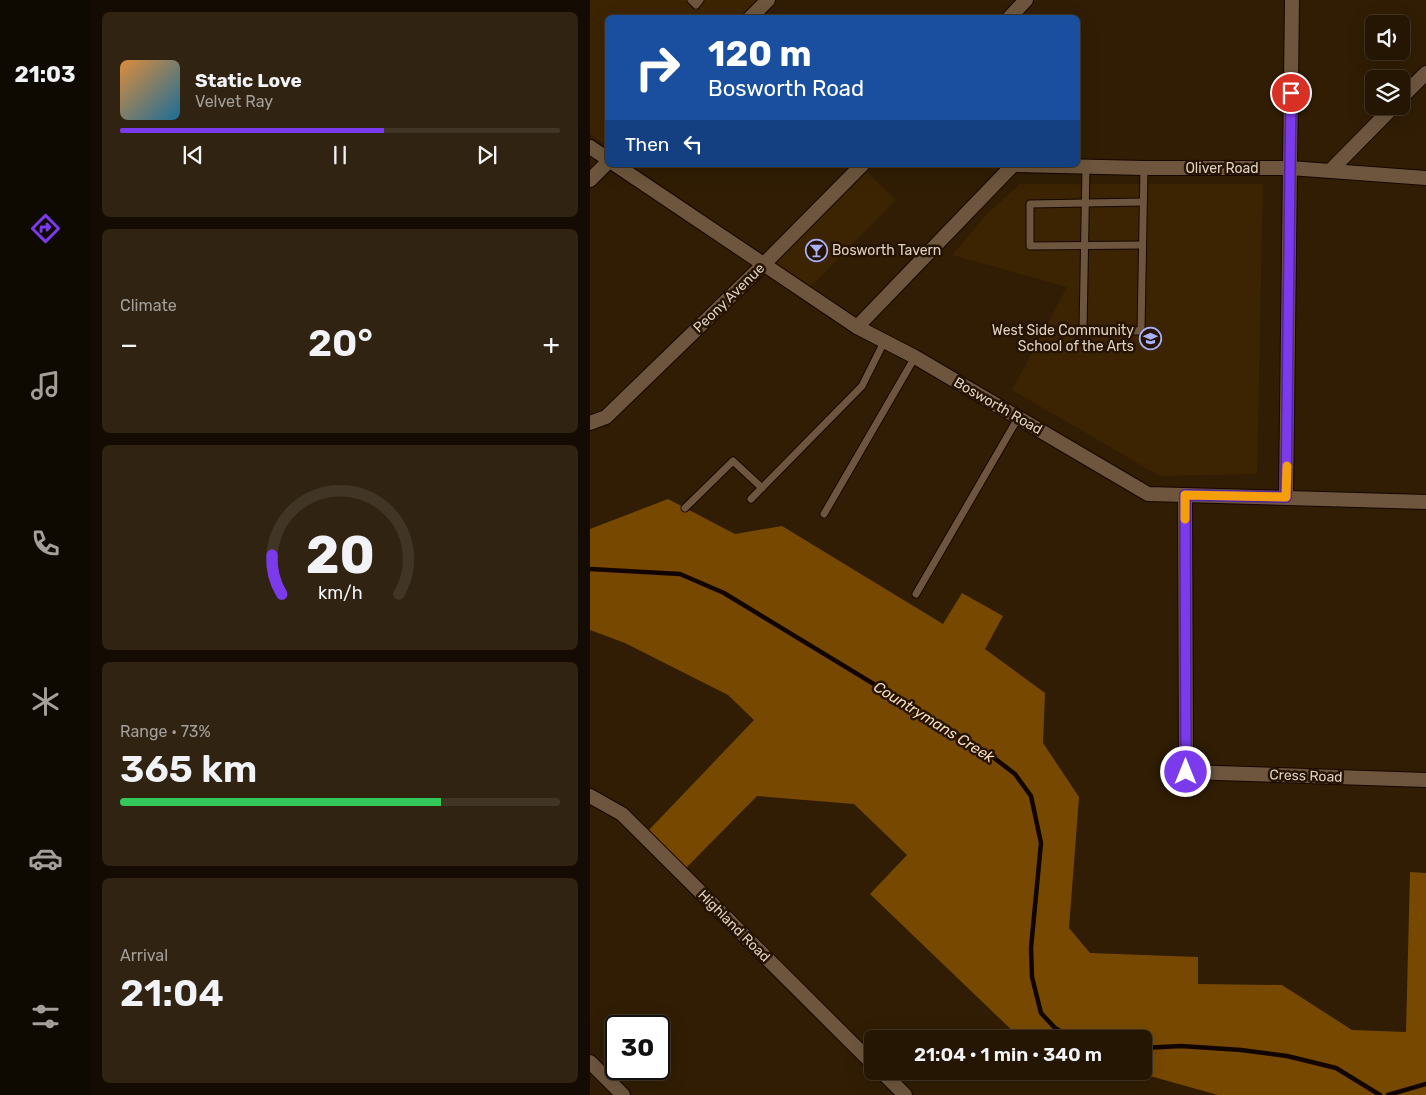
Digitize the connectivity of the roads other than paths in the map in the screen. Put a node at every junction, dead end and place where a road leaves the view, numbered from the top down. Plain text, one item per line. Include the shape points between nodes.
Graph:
1 (691, 0) edge
2 (700, 0) edge
3 (768, 0) edge
4 (1026, 0) edge
5 (1292, 0) edge
6 (753, 15) edge
7 (1012, 15) edge
8 (1426, 73) edge
9 (1410, 89) edge
10 (1385, 115) edge
11 (590, 147) edge
12 (605, 159) edge
13 (605, 164) edge
14 (619, 167) edge
15 (860, 167) edge
16 (1011, 167) edge
17 (1080, 167) edge
18 (1086, 167) junction
19 (1144, 168) junction
20 (1290, 168) junction
21 (1330, 171) junction
22 (1426, 178) edge
23 (590, 180) edge
24 (1143, 202) junction
25 (1086, 203) junction
26 (1142, 245) junction
27 (1085, 246) junction
28 (763, 265) junction
29 (856, 327) junction
30 (884, 342) junction
31 (914, 357) junction
32 (1018, 418) junction
33 (590, 423) edge
34 (762, 488) junction
35 (1185, 495) junction
36 (1286, 497) junction
37 (751, 499) dead end
38 (1426, 502) edge
39 (685, 508) dead end
40 (824, 514) dead end
41 (916, 594) dead end
42 (1426, 780) edge
43 (590, 796) edge
44 (864, 1055) edge
45 (590, 1062) edge
46 (890, 1080) edge
47 (623, 1095) edge
48 (905, 1095) edge

1 - 2 lane via 696,5
3 - 6 street
4 - 7 street
5 - 20 street
8 - 9 street
10 - 21 street
11 - 12 street
13 - 23 street
14 - 28 street, Bosworth Road
15 - 28 street, Peony Avenue
16 - 29 street
17 - 18 street, Oliver Road
18 - 19 street, Oliver Road
18 - 25 lane
19 - 20 street, Oliver Road
19 - 24 lane
20 - 21 street, Oliver Road
20 - 36 street
21 - 22 street, Oliver Road
24 - 25 lane
24 - 26 lane
25 - 27 lane
25 - 27 lane via 1030,204 1030,246
26 - 27 lane
26 - 27 lane via 1140,331 1083,330
28 - 29 street, Bosworth Road
28 - 33 street, Peony Avenue via 606,417
29 - 30 street, Bosworth Road
30 - 31 street, Bosworth Road
30 - 34 lane via 862,386
31 - 32 street, Bosworth Road
31 - 40 lane
32 - 35 street, Bosworth Road via 1148,494
32 - 41 lane
34 - 37 lane
34 - 39 lane via 733,461
35 - 36 street, Bosworth Road
35 - 42 street, Cress Road via 1186,772
36 - 38 street, Bosworth Road
43 - 44 street, Highland Road via 622,814
45 - 47 street
46 - 48 street

